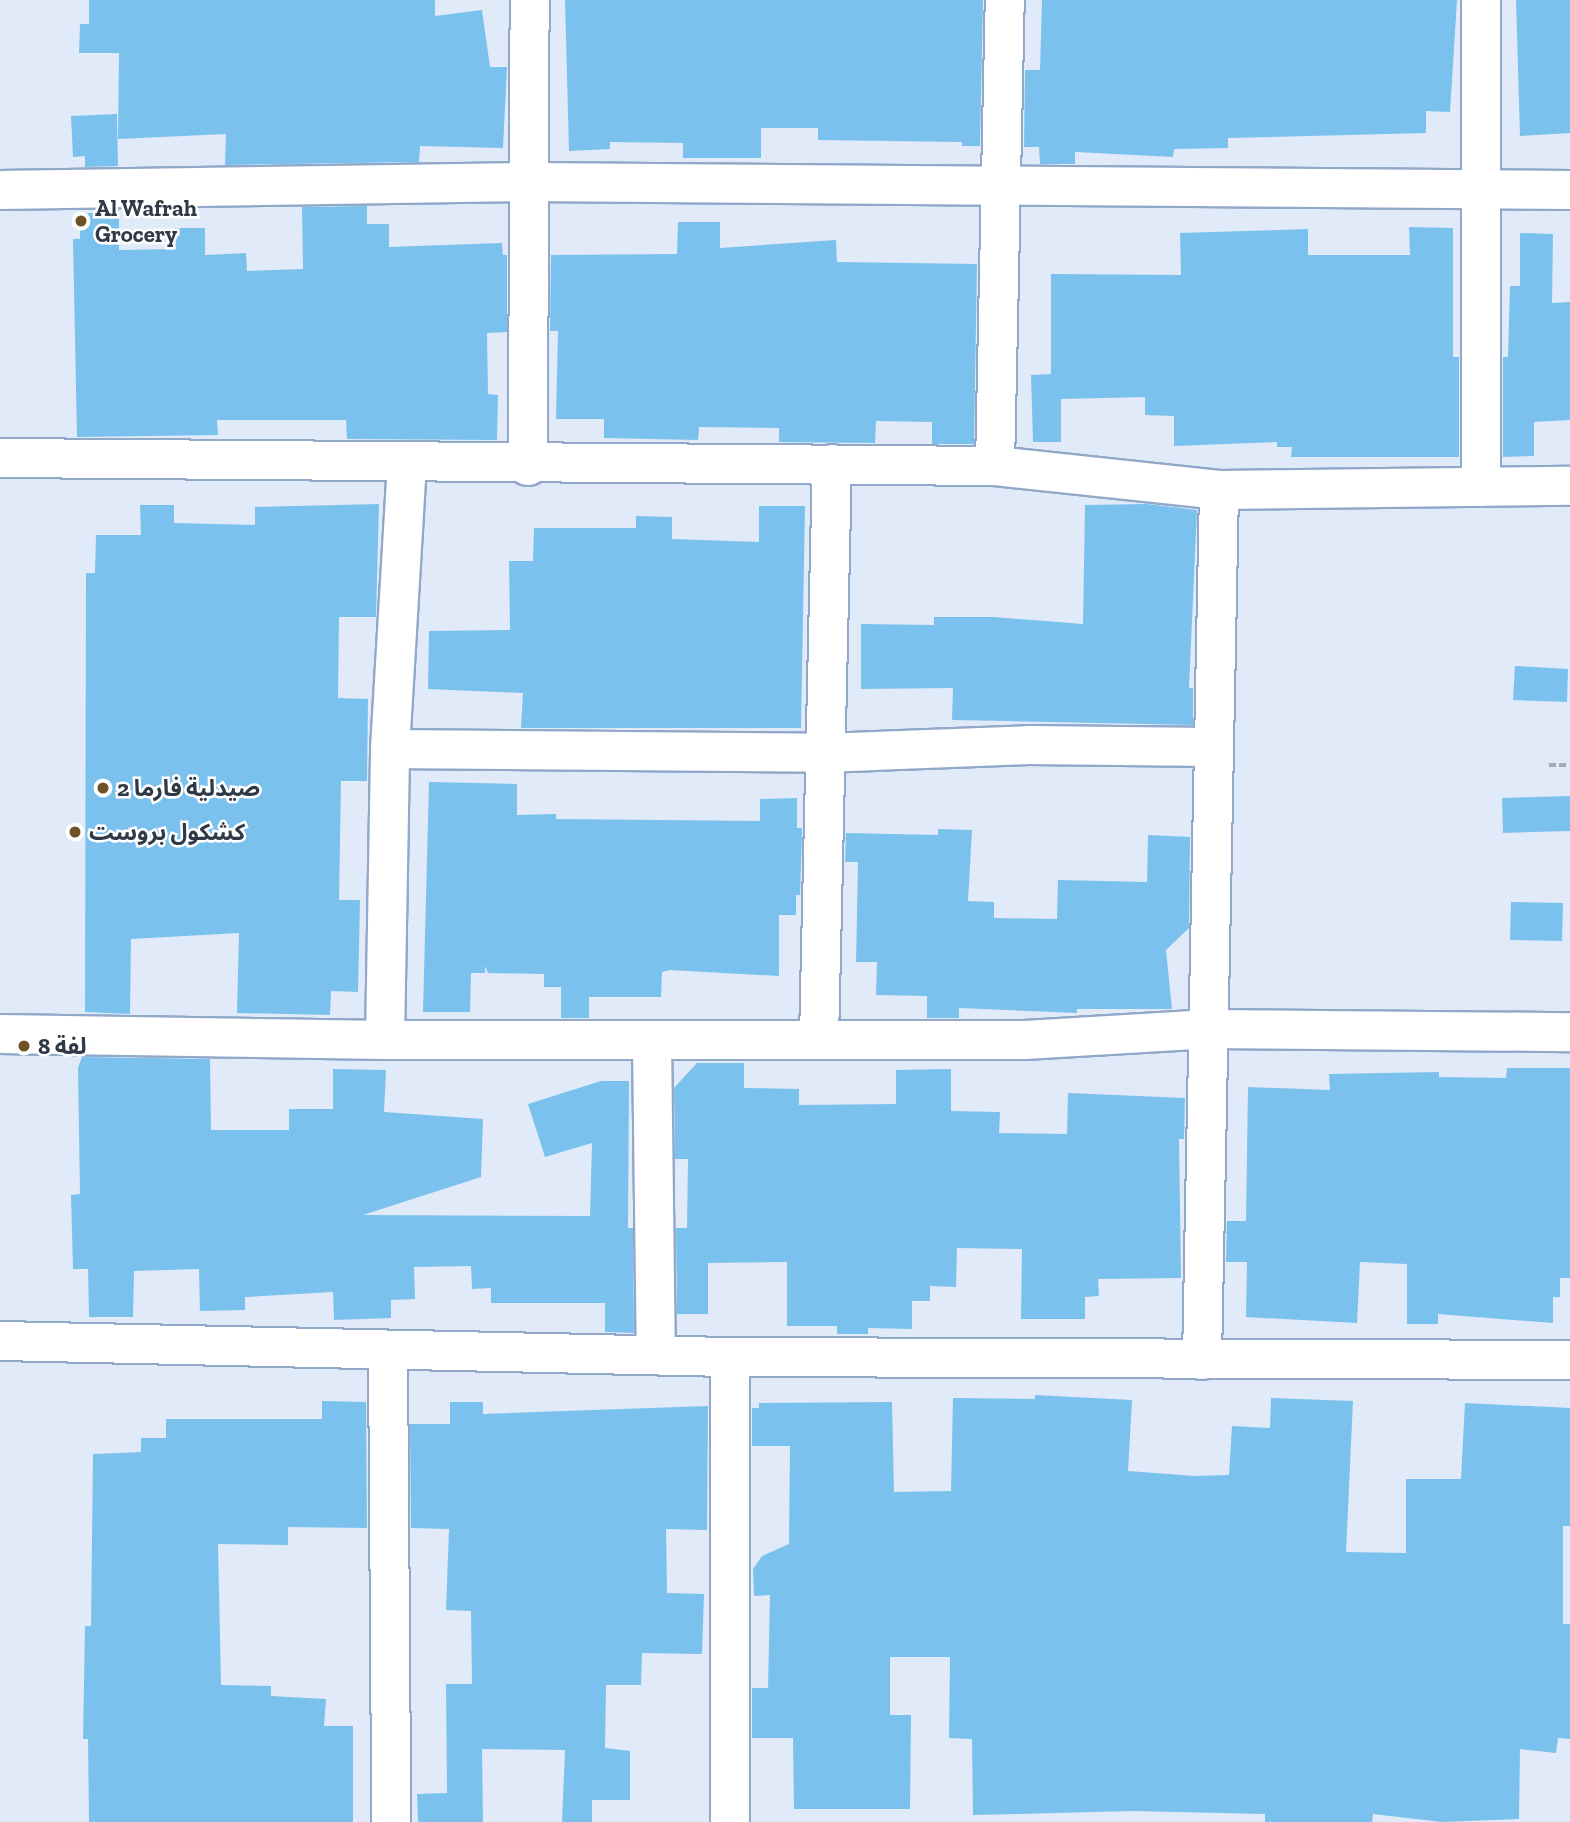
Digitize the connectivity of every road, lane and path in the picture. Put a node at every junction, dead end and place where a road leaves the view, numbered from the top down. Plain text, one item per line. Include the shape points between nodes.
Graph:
1 (530, 0) edge
2 (1005, 0) edge
3 (1481, 0) edge
4 (529, 182) junction
5 (1002, 182) junction
6 (1478, 189) junction
7 (0, 190) edge
8 (1570, 190) edge
9 (0, 458) edge
10 (407, 464) junction
11 (832, 464) junction
12 (528, 466) junction
13 (995, 466) junction
14 (1570, 486) edge
15 (1481, 487) junction
16 (1219, 490) junction
17 (1213, 747) junction
18 (390, 749) junction
19 (824, 753) junction
20 (1549, 765) dead end
21 (1570, 765) edge
22 (1211, 1029) junction
23 (1570, 1032) edge
24 (0, 1034) edge
25 (385, 1040) junction
26 (652, 1040) junction
27 (818, 1040) junction
28 (0, 1341) edge
29 (388, 1352) junction
30 (656, 1355) junction
31 (730, 1357) junction
32 (1202, 1360) junction
33 (1570, 1360) edge
34 (391, 1822) edge
35 (730, 1822) edge

1 - 4 street
2 - 5 street
3 - 6 street
4 - 5 street
4 - 7 street
4 - 12 street
5 - 6 street
5 - 13 street
6 - 8 street
6 - 15 street
9 - 10 street
10 - 12 street
10 - 18 street
11 - 12 street
11 - 13 street
11 - 19 street
13 - 16 street
14 - 15 street
15 - 16 street
16 - 17 street
17 - 19 street via 1029,745
17 - 22 street
18 - 19 street
18 - 25 street
19 - 27 street
20 - 21 path
22 - 23 street
22 - 27 street via 1025,1040
22 - 32 street
24 - 25 street
25 - 26 street
26 - 27 street
26 - 30 street
28 - 29 street
29 - 30 street
29 - 34 street
30 - 31 street
31 - 32 street
31 - 35 street
32 - 33 street

